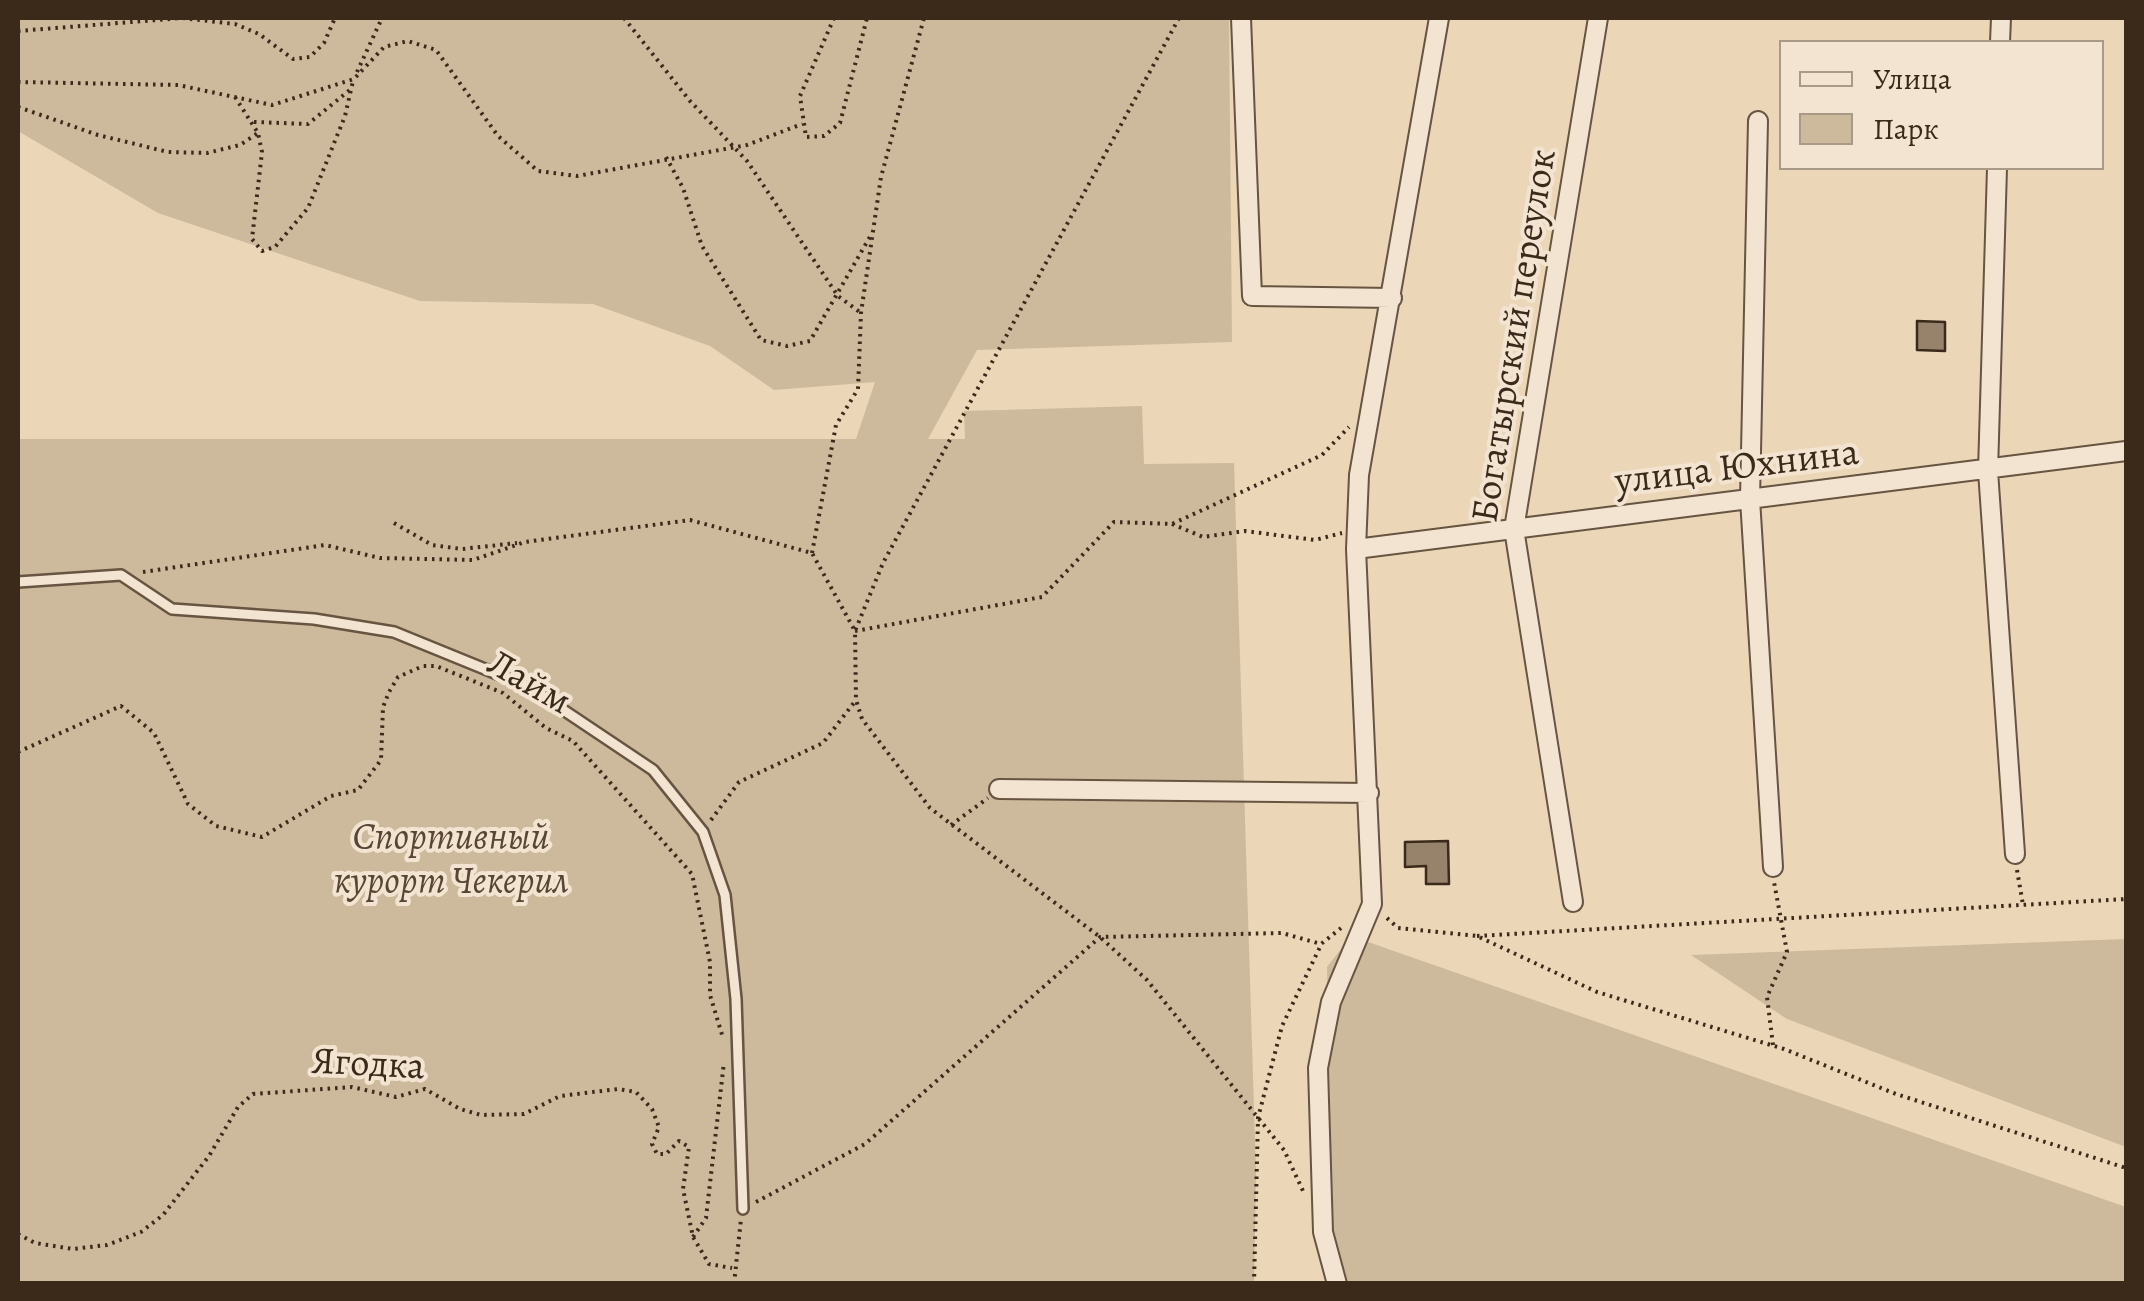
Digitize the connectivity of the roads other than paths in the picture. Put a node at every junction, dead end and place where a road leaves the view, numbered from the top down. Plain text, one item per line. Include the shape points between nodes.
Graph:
1 (1241, 18) edge
2 (1440, 18) edge
3 (1598, 18) edge
4 (1758, 121) dead end
5 (1997, 170) edge
6 (1392, 298) junction
7 (2126, 451) edge
8 (1988, 471) junction
9 (1750, 499) junction
10 (1514, 529) junction
11 (1356, 549) junction
12 (18, 582) edge
13 (999, 790) road end
14 (1369, 793) junction
15 (2015, 854) road end
16 (1773, 867) road end
17 (1573, 902) dead end
18 (742, 1210) road end
19 (1323, 1232) junction
20 (1324, 1284) edge
21 (1337, 1284) edge

1 - 6 street via 1252,296
2 - 6 street
3 - 10 street, Богатырский переулок
4 - 9 street
5 - 8 street
6 - 11 street via 1359,475
7 - 8 street, улица Юхнина
8 - 9 street, улица Юхнина
8 - 15 street
9 - 10 street, улица Юхнина
9 - 16 street
10 - 11 street, улица Юхнина
10 - 17 street, Богатырский переулок
11 - 14 street
12 - 18 lane via 121,575 172,609 394,632 529,687 654,770 702,832 724,895 736,999
13 - 14 street
14 - 19 street via 1372,904 1331,1002 1318,1068
19 - 20 street
19 - 21 street

